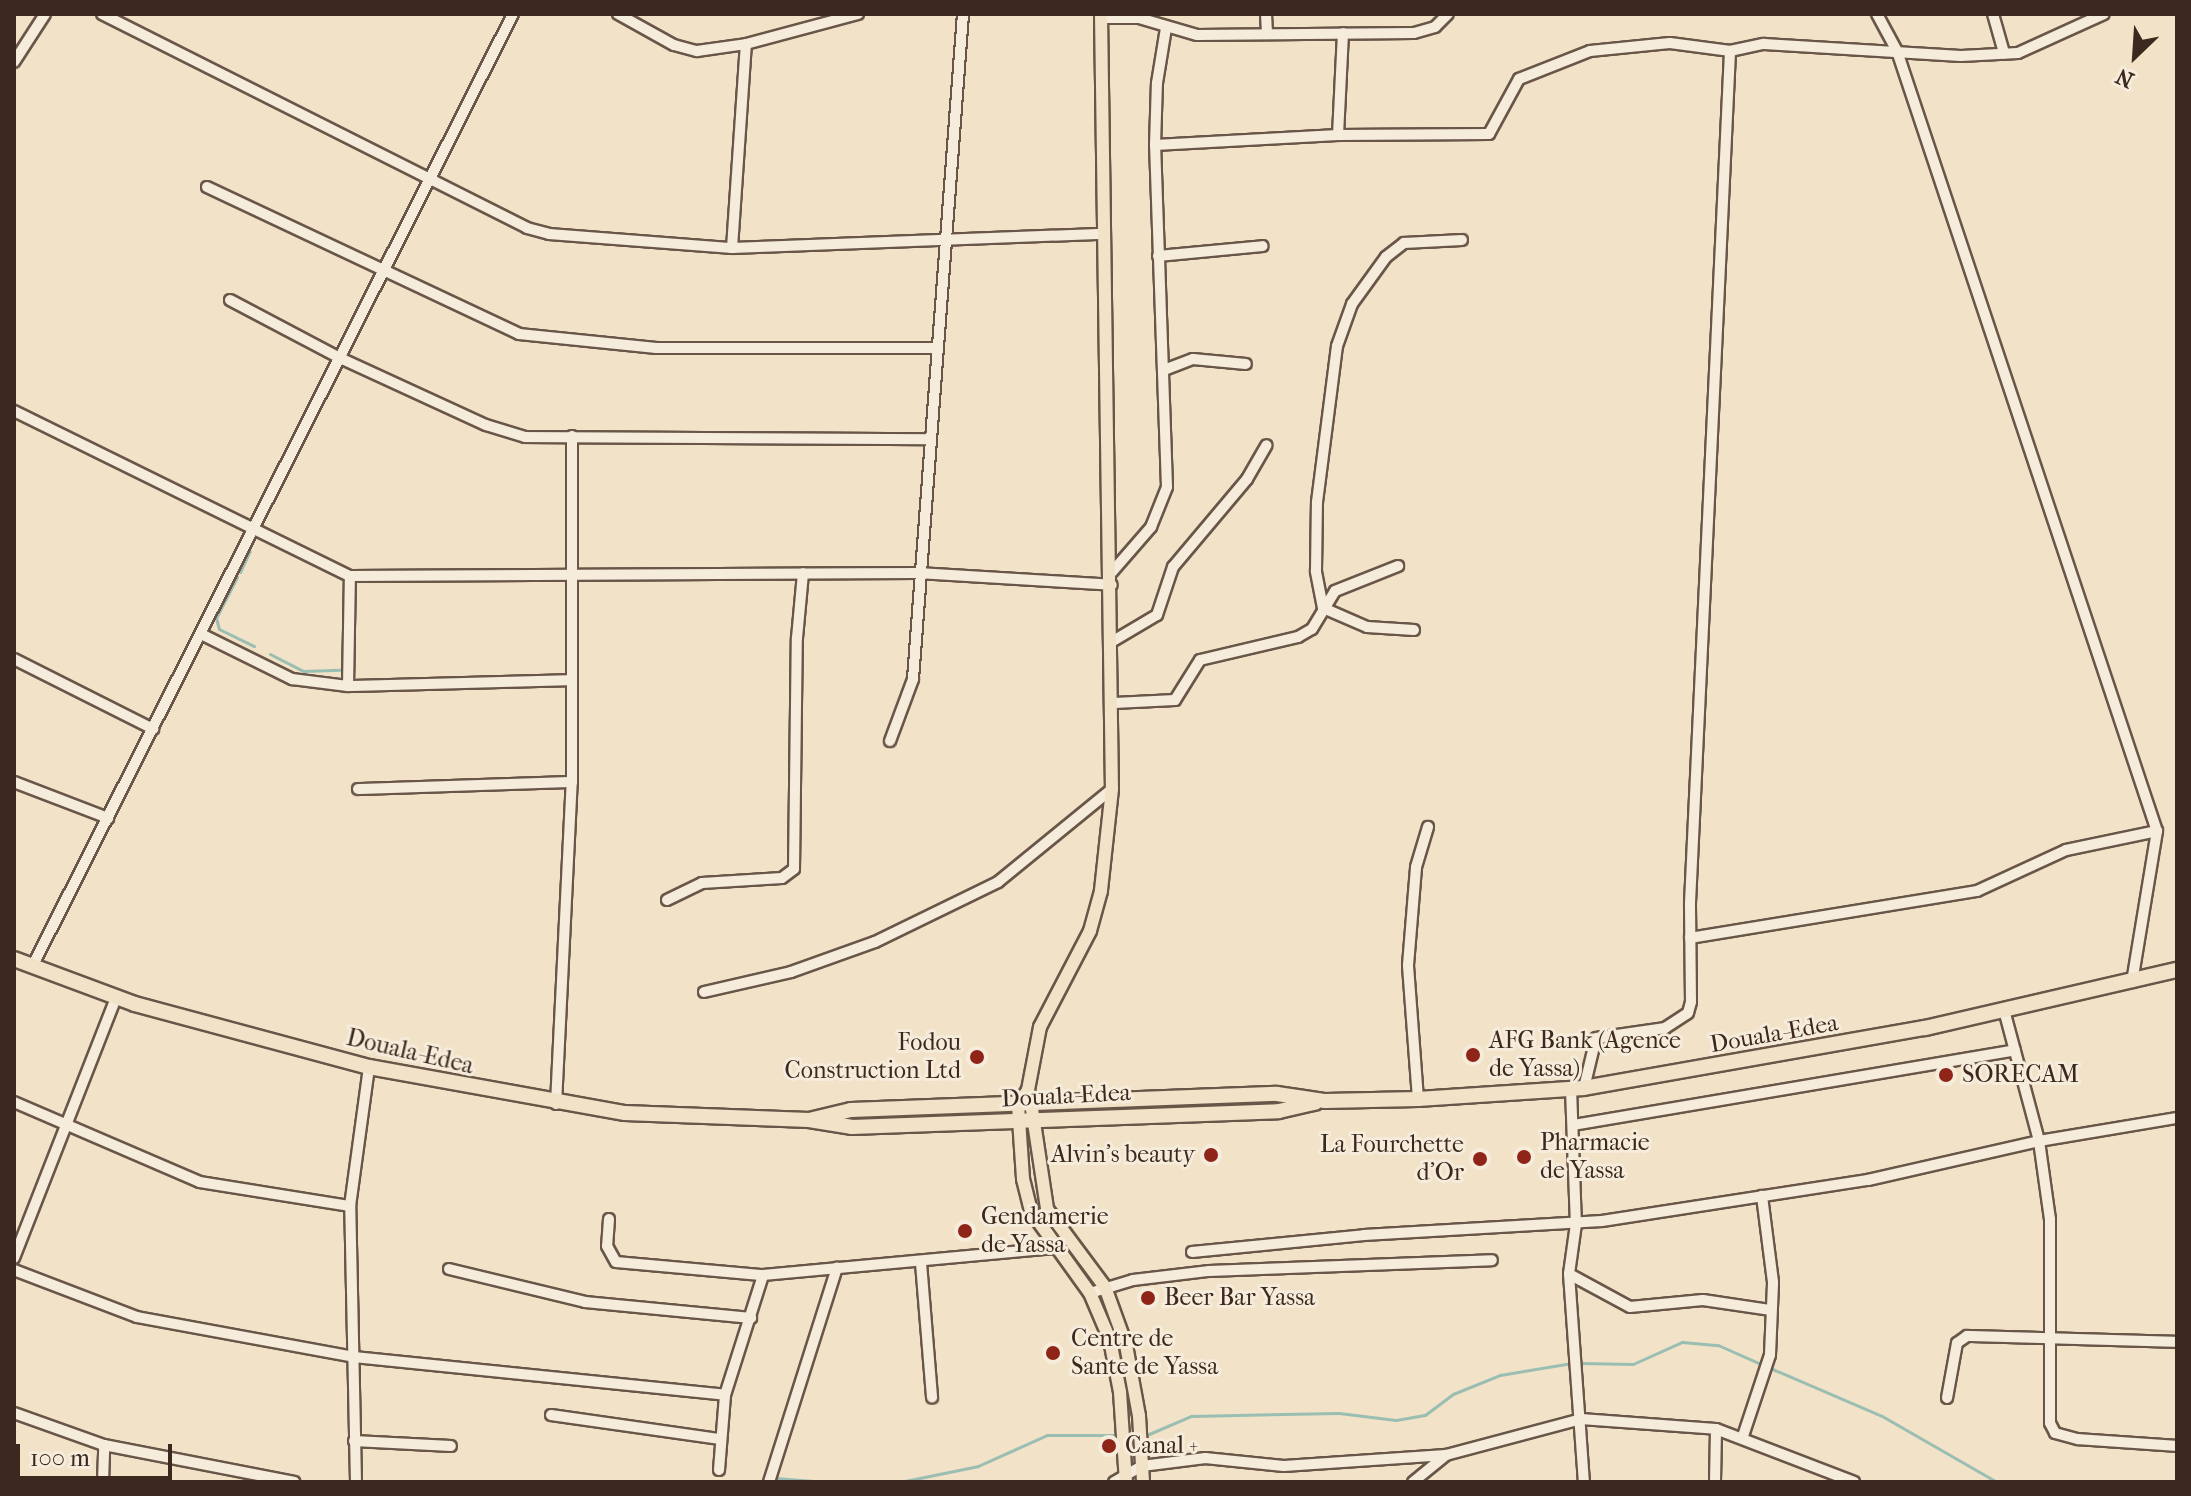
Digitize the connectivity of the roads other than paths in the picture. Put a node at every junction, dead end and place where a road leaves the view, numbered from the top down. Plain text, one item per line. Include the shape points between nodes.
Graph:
1 (45, 14) edge
2 (102, 14) edge
3 (513, 14) edge
4 (618, 14) edge
5 (858, 14) edge
6 (963, 14) edge
7 (1266, 14) edge
8 (1448, 14) edge
9 (1877, 14) edge
10 (1993, 14) edge
11 (2104, 14) edge
12 (1101, 16) edge
13 (1166, 28) junction
14 (1343, 33) junction
15 (1267, 34) junction
16 (746, 44) junction
17 (1730, 51) junction
18 (1897, 51) junction
19 (2004, 53) junction
20 (14, 62) edge
21 (1338, 135) junction
22 (1155, 145) junction
23 (430, 179) junction
24 (207, 187) dead end
25 (1104, 234) junction
26 (944, 239) junction
27 (1462, 240) dead end
28 (1263, 246) dead end
29 (732, 248) junction
30 (1158, 256) junction
31 (383, 272) junction
32 (230, 300) dead end
33 (937, 348) junction
34 (340, 358) junction
35 (1246, 364) dead end
36 (1164, 370) junction
37 (14, 411) edge
38 (572, 436) junction
39 (929, 439) junction
40 (1267, 445) dead end
41 (255, 525) junction
42 (1398, 566) dead end
43 (803, 573) junction
44 (918, 573) junction
45 (572, 574) junction
46 (350, 576) junction
47 (1112, 579) junction
48 (1323, 608) junction
49 (1414, 630) dead end
50 (201, 634) junction
51 (1113, 641) junction
52 (14, 659) edge
53 (571, 680) junction
54 (348, 686) junction
55 (1114, 703) junction
56 (153, 729) junction
57 (890, 741) dead end
58 (14, 782) edge
59 (572, 782) junction
60 (358, 789) dead end
61 (1112, 789) junction
62 (108, 818) junction
63 (1428, 827) dead end
64 (2157, 831) junction
65 (667, 900) dead end
66 (1690, 938) junction
67 (14, 959) edge
68 (32, 967) junction
69 (2177, 970) edge
70 (2132, 982) junction
71 (704, 992) dead end
72 (116, 998) junction
73 (2004, 1010) junction
74 (2015, 1050) junction
75 (369, 1067) junction
76 (1578, 1088) junction
77 (1028, 1090) junction
78 (1418, 1099) junction
79 (14, 1102) edge
80 (556, 1104) junction
81 (1018, 1112) junction
82 (1034, 1112) junction
83 (2177, 1118) edge
84 (66, 1124) junction
85 (1573, 1125) junction
86 (2039, 1141) junction
87 (1762, 1196) junction
88 (350, 1206) junction
89 (609, 1219) dead end
90 (1576, 1224) junction
91 (1055, 1248) junction
92 (1192, 1252) dead end
93 (14, 1258) edge
94 (1492, 1260) dead end
95 (921, 1263) junction
96 (837, 1268) junction
97 (449, 1269) dead end
98 (14, 1270) edge
99 (1569, 1274) junction
100 (763, 1275) junction
101 (1105, 1287) junction
102 (1090, 1293) junction
103 (1771, 1310) junction
104 (751, 1318) junction
105 (2050, 1338) junction
106 (2177, 1342) edge
107 (354, 1357) junction
108 (725, 1395) junction
109 (932, 1398) dead end
110 (1947, 1398) dead end
111 (14, 1413) edge
112 (551, 1415) dead end
113 (1581, 1419) junction
114 (1716, 1429) junction
115 (1743, 1436) junction
116 (720, 1439) junction
117 (354, 1441) junction
118 (104, 1445) junction
119 (451, 1446) dead end
120 (2177, 1446) edge
121 (1446, 1455) junction
122 (1142, 1466) junction
123 (219, 1467) junction
124 (719, 1470) dead end
125 (1122, 1480) edge
126 (103, 1482) edge
127 (220, 1482) edge
128 (294, 1482) edge
129 (356, 1482) edge
130 (769, 1482) edge
131 (1143, 1482) edge
132 (1413, 1482) edge
133 (1584, 1482) edge
134 (1715, 1482) edge
135 (1854, 1482) edge

1 - 20 street
2 - 23 street
3 - 23 street
4 - 16 street via 687,50
5 - 16 street
6 - 26 street
7 - 15 street
8 - 14 street via 1435,27 1414,33
9 - 18 street
10 - 19 street
11 - 19 street via 2035,47
12 - 13 street via 1139,18
12 - 25 main road
13 - 15 street via 1197,35
13 - 22 street
14 - 15 street
14 - 21 street
16 - 29 street
17 - 18 street via 1764,44
17 - 21 street via 1656,44 1564,58 1530,71 1513,85 1489,134
17 - 66 street
18 - 19 street
18 - 64 street
21 - 22 street
22 - 30 street
23 - 29 street via 549,234
23 - 31 street
24 - 31 street
25 - 26 street
25 - 47 main road
26 - 29 street
26 - 33 street
27 - 48 street via 1404,243 1386,257 1352,304 1337,346 1317,502 1316,571
28 - 30 street
30 - 36 street
31 - 33 street via 490,325 560,342 656,348
31 - 34 street
32 - 34 street
33 - 39 street
34 - 38 street via 506,433
34 - 41 street
35 - 36 street via 1193,359
36 - 47 street via 1167,487 1162,509
37 - 41 street
38 - 39 street
38 - 45 street
39 - 44 street
40 - 51 street via 1247,479 1173,567 1157,615
41 - 46 street
41 - 50 street
42 - 48 street via 1346,585
43 - 44 street
43 - 45 street
43 - 65 street via 797,638 794,869 782,878 702,883
44 - 47 street
44 - 57 street via 913,679
45 - 46 street
45 - 53 street
46 - 54 street
47 - 51 main road
48 - 49 street via 1367,627
48 - 55 street via 1312,629 1298,637 1200,660 1175,700
50 - 54 street via 292,679
50 - 56 street
51 - 55 main road
52 - 56 street
53 - 54 street
53 - 59 street
55 - 61 main road
56 - 62 street
58 - 62 street
59 - 60 street
59 - 80 street
61 - 71 street via 998,882 875,942 791,972
61 - 77 main road via 1101,891 1090,931 1040,1027
62 - 68 street
63 - 78 street via 1416,867 1408,965
64 - 66 street via 2066,850 1977,891
64 - 70 street
66 - 76 street via 1688,1013 1665,1028 1596,1038
67 - 68 highway, Douala-Edea
68 - 72 highway, Douala-Edea
69 - 70 highway, Douala-Edea
70 - 73 highway, Douala-Edea
72 - 75 highway, Douala-Edea
72 - 84 street
73 - 74 street
73 - 76 highway, Douala-Edea via 1796,1053
74 - 85 street
74 - 86 street
75 - 80 highway, Douala-Edea
75 - 88 street
76 - 78 highway, Douala-Edea
76 - 85 street
77 - 81 main road
77 - 82 main road
78 - 82 highway, Douala-Edea via 1325,1101 1277,1094
79 - 84 street
80 - 81 highway, Douala-Edea via 625,1113 809,1120 851,1110
81 - 82 highway, Douala-Edea
81 - 91 main road via 1026,1197
82 - 101 main road via 1047,1209
83 - 86 street
84 - 88 street via 200,1182
84 - 93 street
85 - 90 street
86 - 87 street via 1868,1180
86 - 105 street via 2050,1219
87 - 90 street
87 - 103 street via 1773,1282
88 - 107 street
89 - 100 street via 607,1246 616,1262
90 - 92 street via 1364,1235
90 - 99 street
91 - 95 street
91 - 102 main road
94 - 101 street via 1209,1271
95 - 96 street
95 - 109 street
96 - 100 street
96 - 130 street
97 - 104 street via 585,1302
98 - 107 street via 137,1317
99 - 103 street via 1630,1307 1703,1300
99 - 113 street
100 - 104 street
101 - 102 street
101 - 122 main road via 1126,1345
102 - 125 main road via 1116,1371
103 - 115 street via 1768,1366
104 - 108 street
105 - 106 street
105 - 110 street via 1960,1339
105 - 120 street via 2050,1423 2055,1433
107 - 108 street
107 - 117 street
108 - 116 street
111 - 118 street
112 - 116 street
113 - 114 street
113 - 121 street
113 - 133 street
114 - 115 street
114 - 134 street
115 - 135 street
116 - 124 street
117 - 119 street
117 - 129 street
118 - 123 street
118 - 126 street
121 - 122 street via 1284,1466 1205,1458
121 - 132 street
122 - 125 street
122 - 131 main road
123 - 127 street
123 - 128 street

